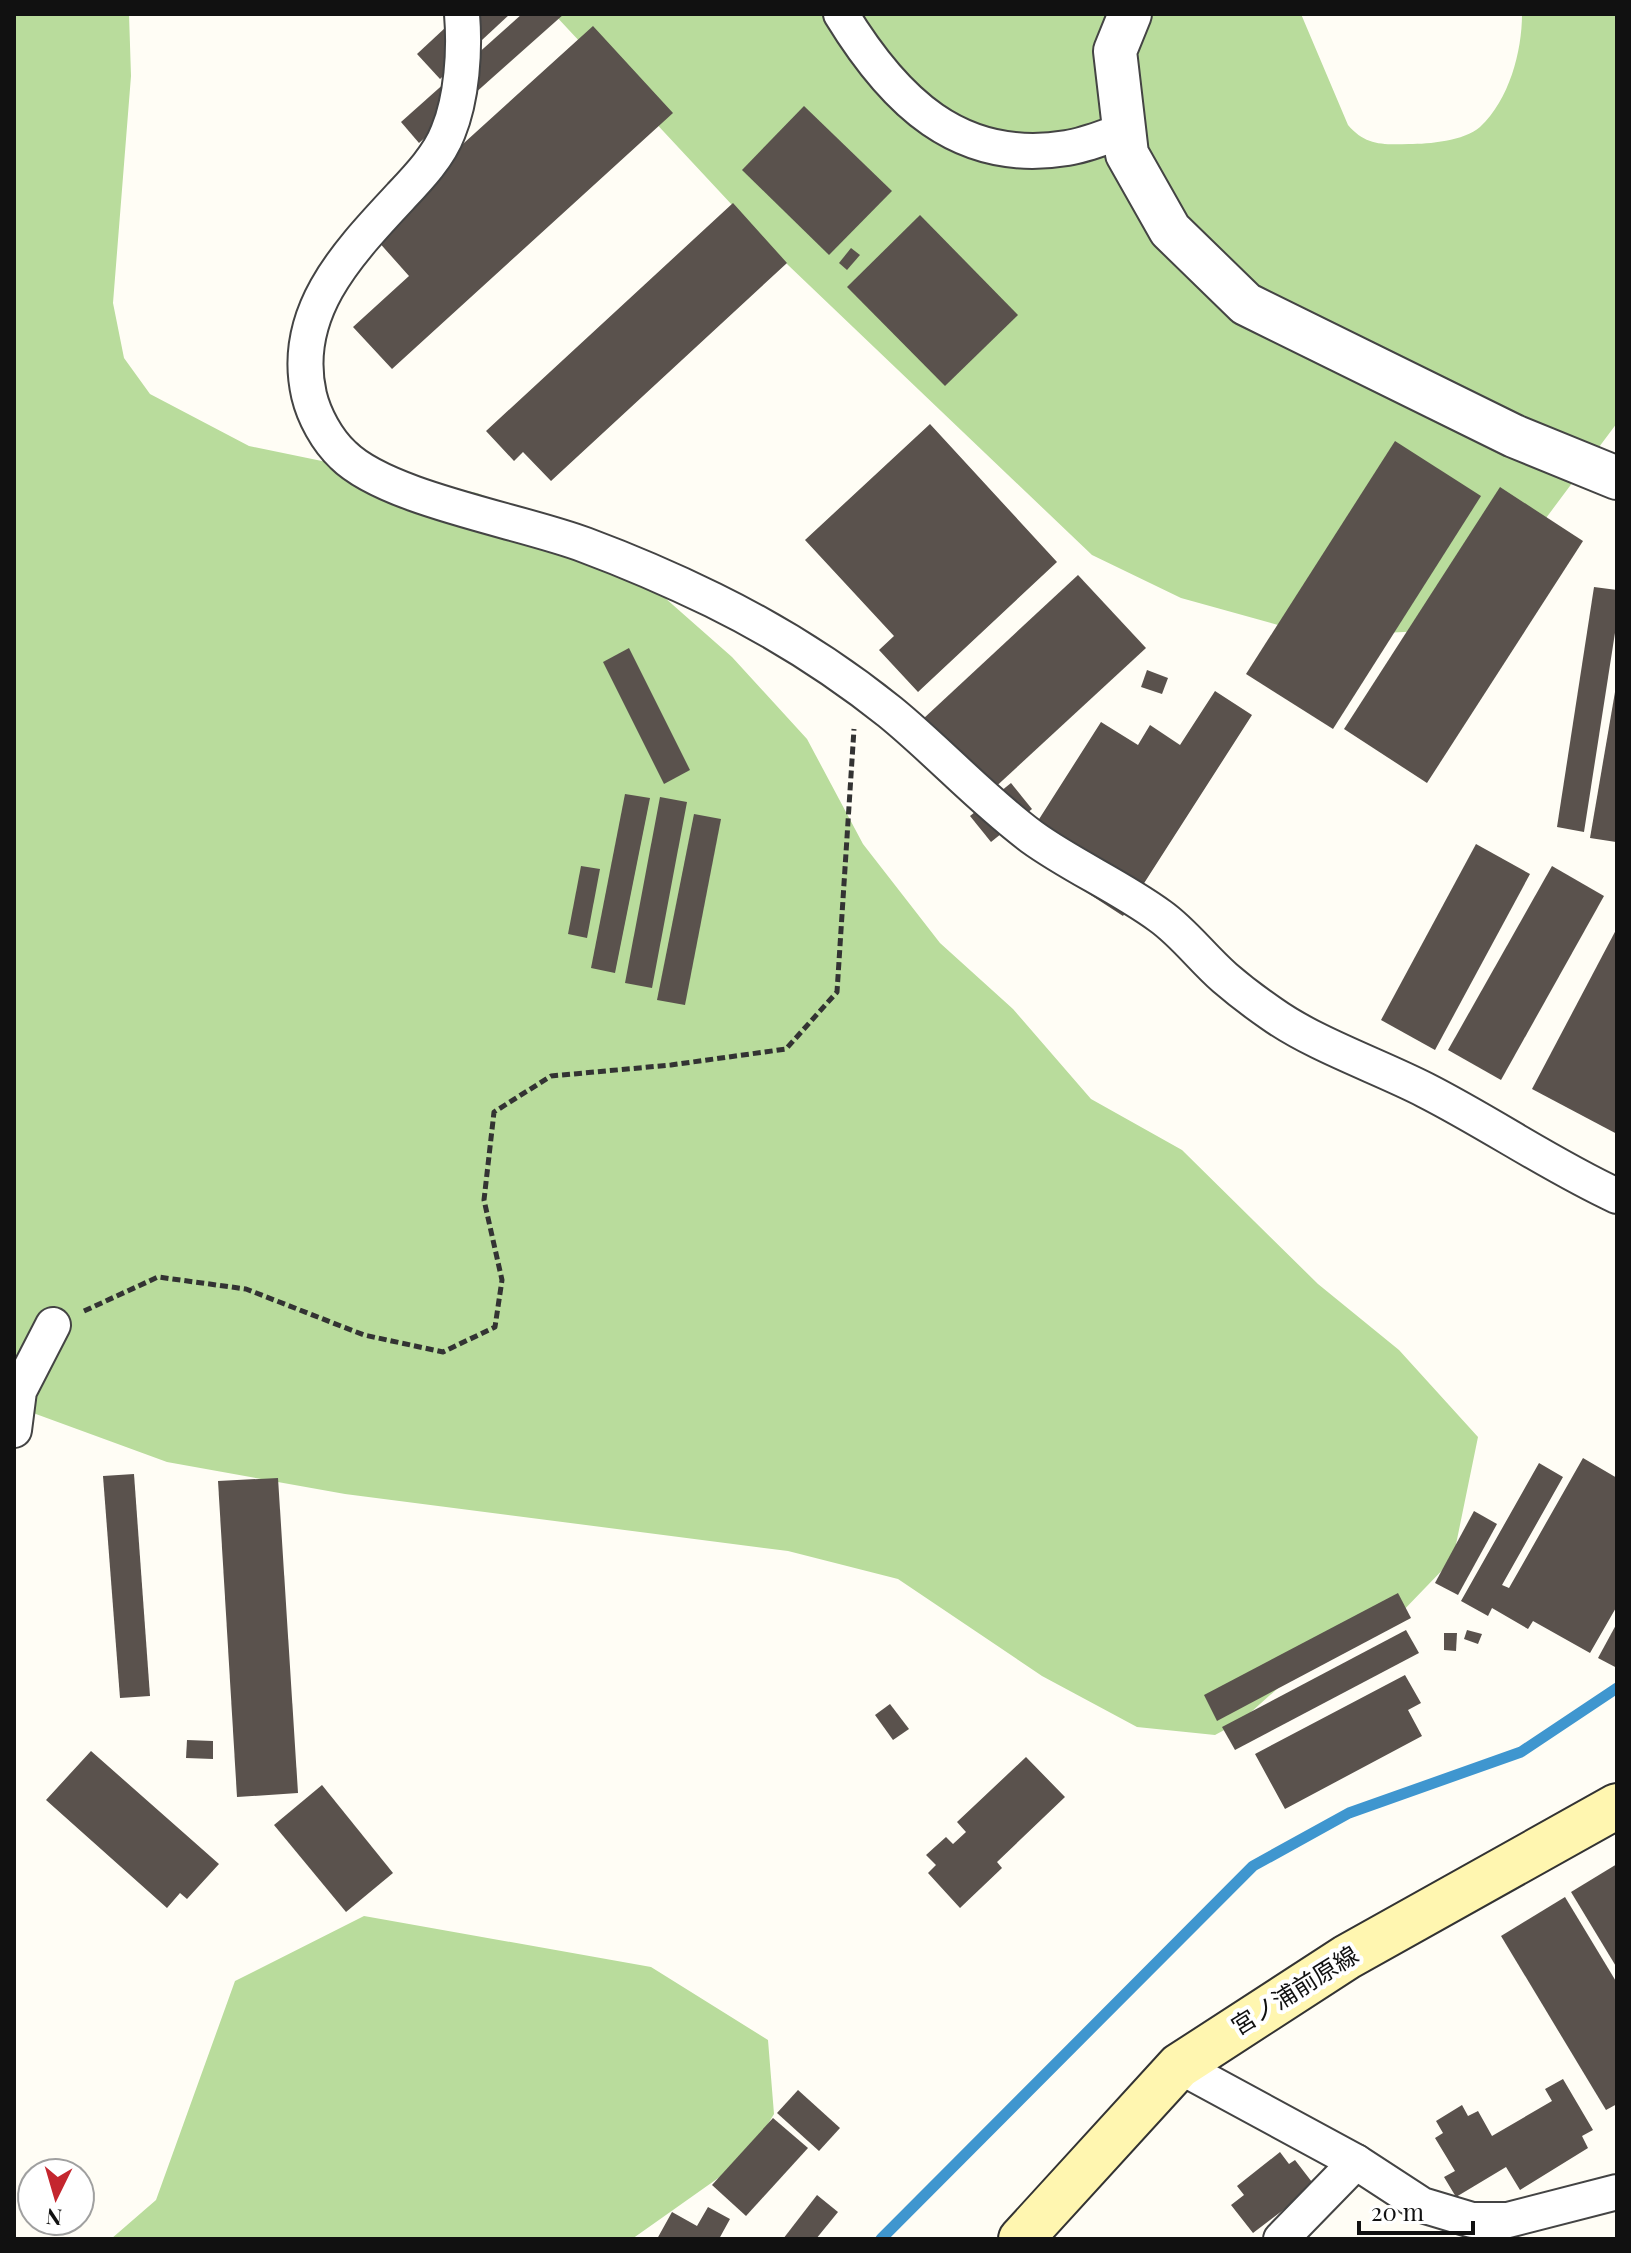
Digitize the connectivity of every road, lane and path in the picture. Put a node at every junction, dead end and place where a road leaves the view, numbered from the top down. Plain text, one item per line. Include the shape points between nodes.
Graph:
1 (462, 14) edge
2 (841, 14) edge
3 (1130, 14) edge
4 (1126, 130) junction
5 (1617, 478) edge
6 (857, 688) junction
7 (1617, 1196) edge
8 (53, 1325) joint
9 (14, 1430) edge
10 (1617, 1806) edge
11 (1179, 2066) junction
12 (1356, 2162) junction
13 (1617, 2192) edge
14 (1021, 2239) edge
15 (1281, 2239) edge

1 - 6 street via 458,95 448,135 421,175 352,250 312,316 304,350 309,395 319,423 343,456 382,482 585,544 756,622
2 - 4 street via 895,91 923,116 964,138 1018,151 1068,148
3 - 4 street via 1115,51
4 - 5 street via 1127,154 1170,230 1246,304 1514,436
6 - 7 street via 1037,841 1166,919 1225,978 1278,1018 1429,1092
6 - 8 path via 837,992 786,1049 551,1076 494,1112 484,1200 502,1280 495,1327 443,1352 364,1335 246,1289 158,1277
8 - 9 street via 19,1391
10 - 11 main road, 宮ノ浦前原線 via 1347,1957
11 - 12 street
11 - 14 main road, 宮ノ浦前原線
12 - 13 street via 1422,2205 1472,2220 1508,2220
12 - 15 street

